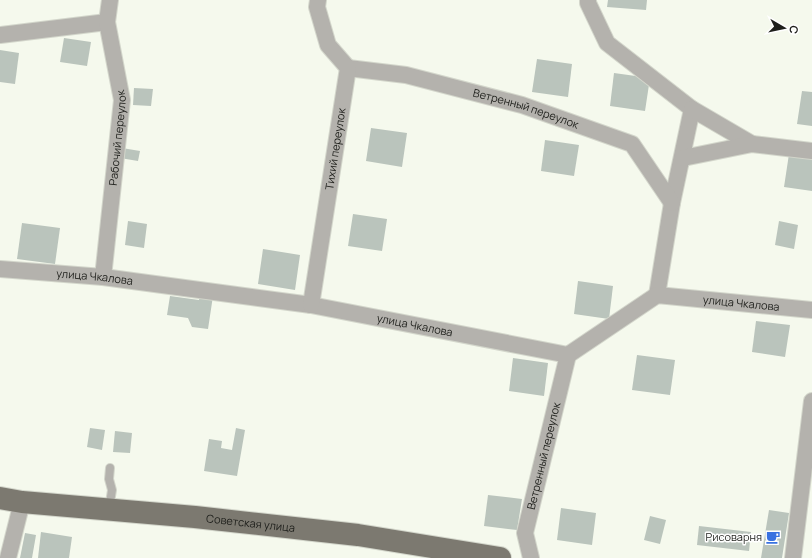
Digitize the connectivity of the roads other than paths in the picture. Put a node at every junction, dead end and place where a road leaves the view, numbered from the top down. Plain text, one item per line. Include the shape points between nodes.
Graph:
1 (110, 0) edge
2 (318, 0) edge
3 (588, 0) edge
4 (108, 22) junction
5 (0, 35) edge
6 (348, 68) junction
7 (692, 109) junction
8 (752, 144) junction
9 (812, 151) edge
10 (683, 158) junction
11 (672, 203) junction
12 (0, 269) edge
13 (103, 277) junction
14 (657, 295) junction
15 (310, 305) junction
16 (812, 310) edge
17 (568, 355) junction
18 (812, 401) edge
19 (110, 468) dead end
20 (0, 498) edge
21 (22, 502) junction
22 (109, 510) junction
23 (8, 558) edge
24 (500, 558) edge
25 (531, 558) edge
26 (793, 558) edge

1 - 4 street, Рабочий переулок
2 - 6 street via 317,7 328,45
3 - 7 street via 607,43
4 - 5 street
4 - 13 street, Рабочий переулок via 122,100
6 - 11 street, Ветренный переулок via 406,75 522,105 632,144
6 - 15 street, Тихий переулок
7 - 8 street
7 - 10 street
8 - 9 street
8 - 10 street
10 - 11 street
11 - 14 street
12 - 13 street, улица Чкалова
13 - 15 street, улица Чкалова
14 - 16 street, улица Чкалова
14 - 17 street
15 - 17 street, улица Чкалова
17 - 25 street, Ветренный переулок via 525,533
18 - 26 street
19 - 22 lane via 112,490
20 - 21 main road, Советская улица
21 - 22 main road, Советская улица
21 - 23 street
22 - 24 main road, Советская улица via 358,536

